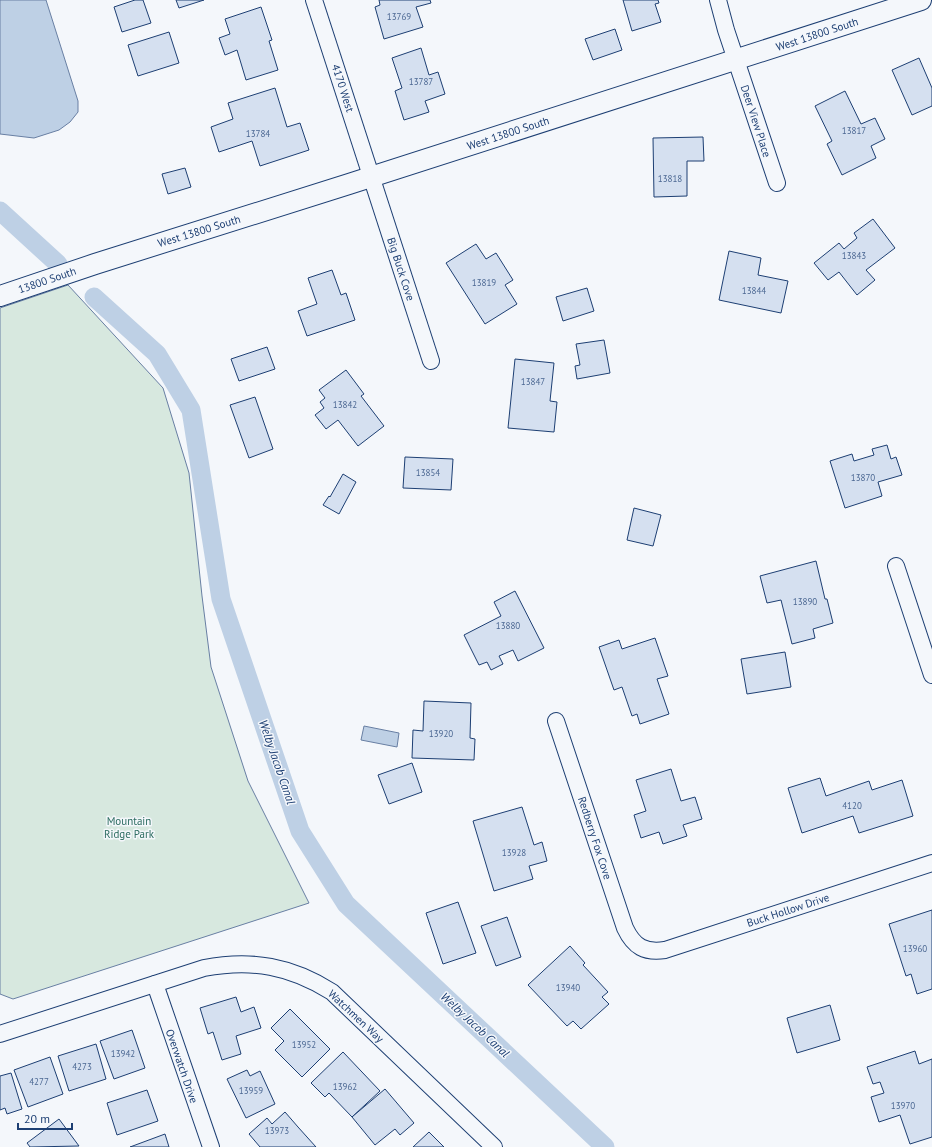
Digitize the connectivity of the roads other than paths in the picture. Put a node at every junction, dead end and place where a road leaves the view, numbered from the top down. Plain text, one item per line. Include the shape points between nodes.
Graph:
1 (314, 0) edge
2 (718, 0) edge
3 (921, 0) edge
4 (736, 60) junction
5 (372, 176) junction
6 (777, 183) dead end
7 (95, 264) joint
8 (0, 296) edge
9 (431, 361) dead end
10 (896, 566) dead end
11 (932, 675) edge
12 (556, 721) dead end
13 (932, 863) edge
14 (643, 949) joint
15 (155, 984) junction
16 (0, 1034) edge
17 (211, 1147) edge
18 (494, 1147) edge

1 - 5 street, 4170 West
2 - 4 street, Deer View Place
3 - 4 street, West 13800 South
4 - 5 street, West 13800 South
4 - 6 street, Deer View Place
5 - 7 street, West 13800 South
5 - 9 street, Big Buck Cove
7 - 8 street, 13800 South
10 - 11 street
12 - 14 street, Redberry Fox Cove via 625,928 632,940
13 - 14 street, Buck Hollow Drive via 665,950
15 - 16 street, Watchmen Way
15 - 17 street, Overwatch Drive
15 - 18 street, Watchmen Way via 204,968 238,964 272,966 318,983 332,992

